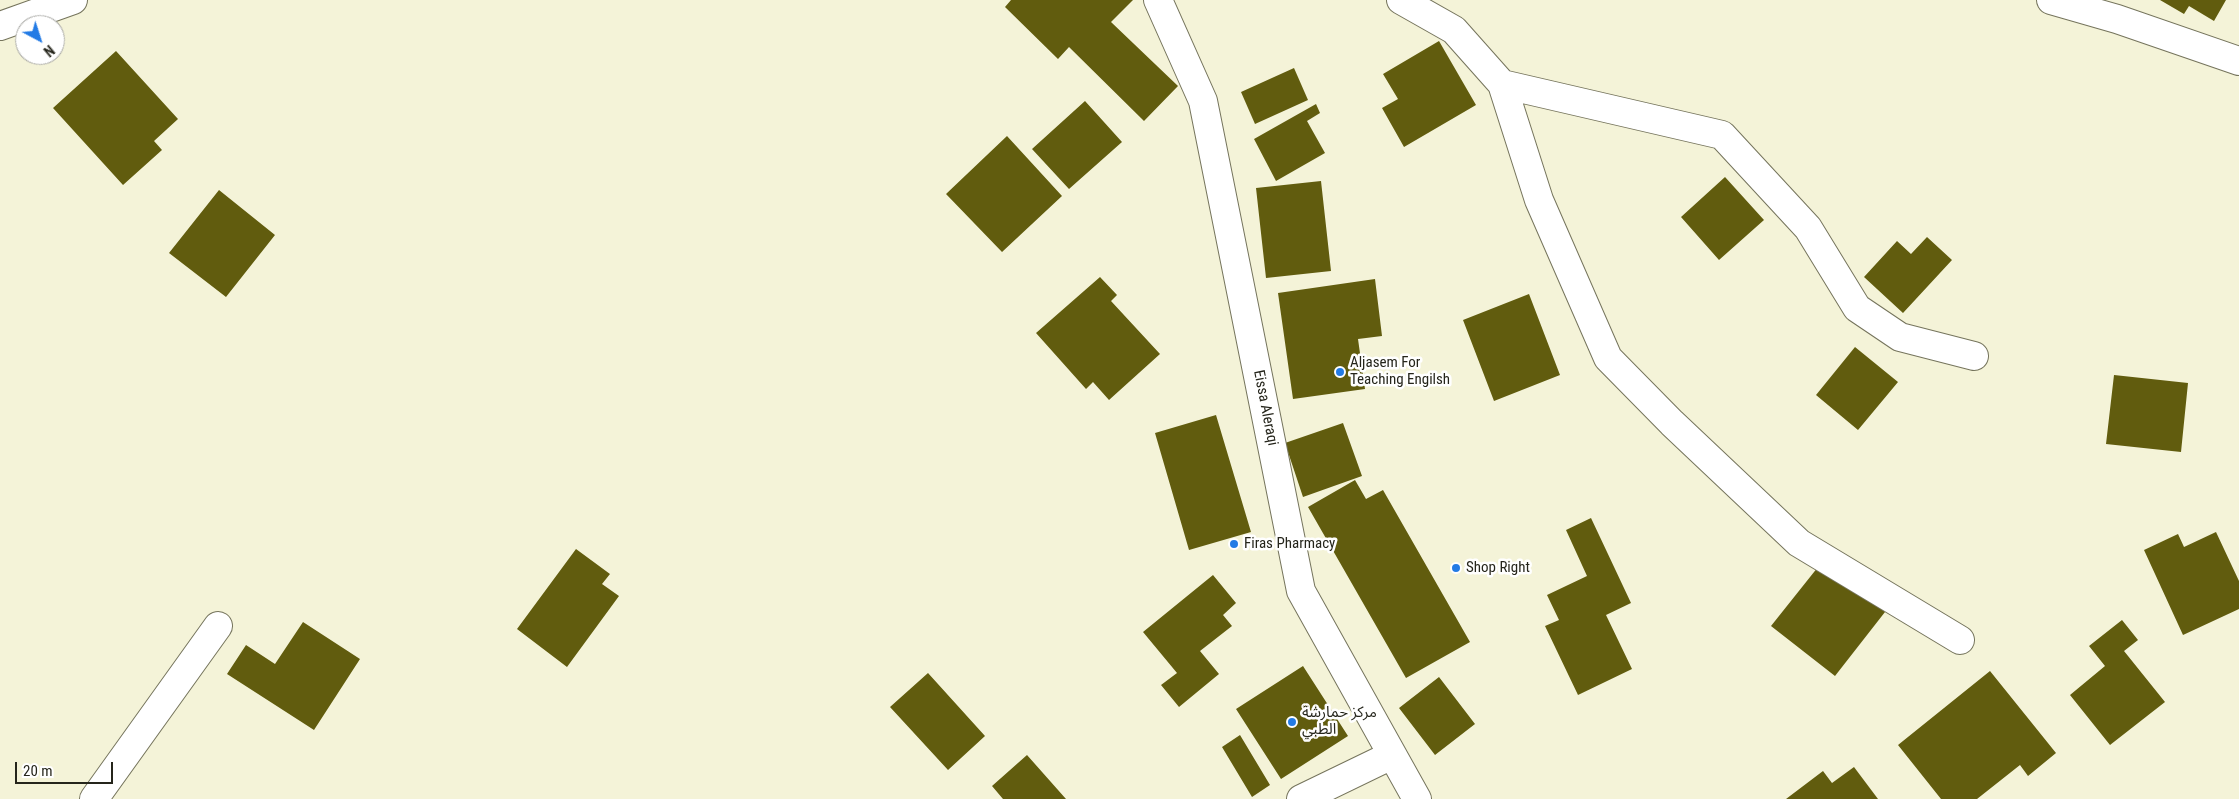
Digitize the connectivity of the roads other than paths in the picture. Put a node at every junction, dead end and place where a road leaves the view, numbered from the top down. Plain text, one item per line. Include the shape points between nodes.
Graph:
1 (73, 0) edge
2 (1158, 0) edge
3 (2051, 0) edge
4 (1407, 2) edge
5 (2121, 10) edge
6 (0, 26) edge
7 (2239, 61) edge
8 (1502, 84) junction
9 (1974, 356) dead end
10 (218, 626) dead end
11 (1960, 640) dead end
12 (1392, 755) junction
13 (94, 799) edge
14 (1300, 799) edge
15 (1417, 799) edge

1 - 6 street
2 - 12 street, Eissa Aleraqi via 1203,101 1302,590
3 - 5 street
4 - 8 street via 1454,30
5 - 7 street
8 - 9 street via 1722,135 1808,228 1856,308 1900,337
8 - 11 street via 1539,200 1608,358 1799,543
10 - 13 street
12 - 14 street
12 - 15 street, Eissa Aleraqi

